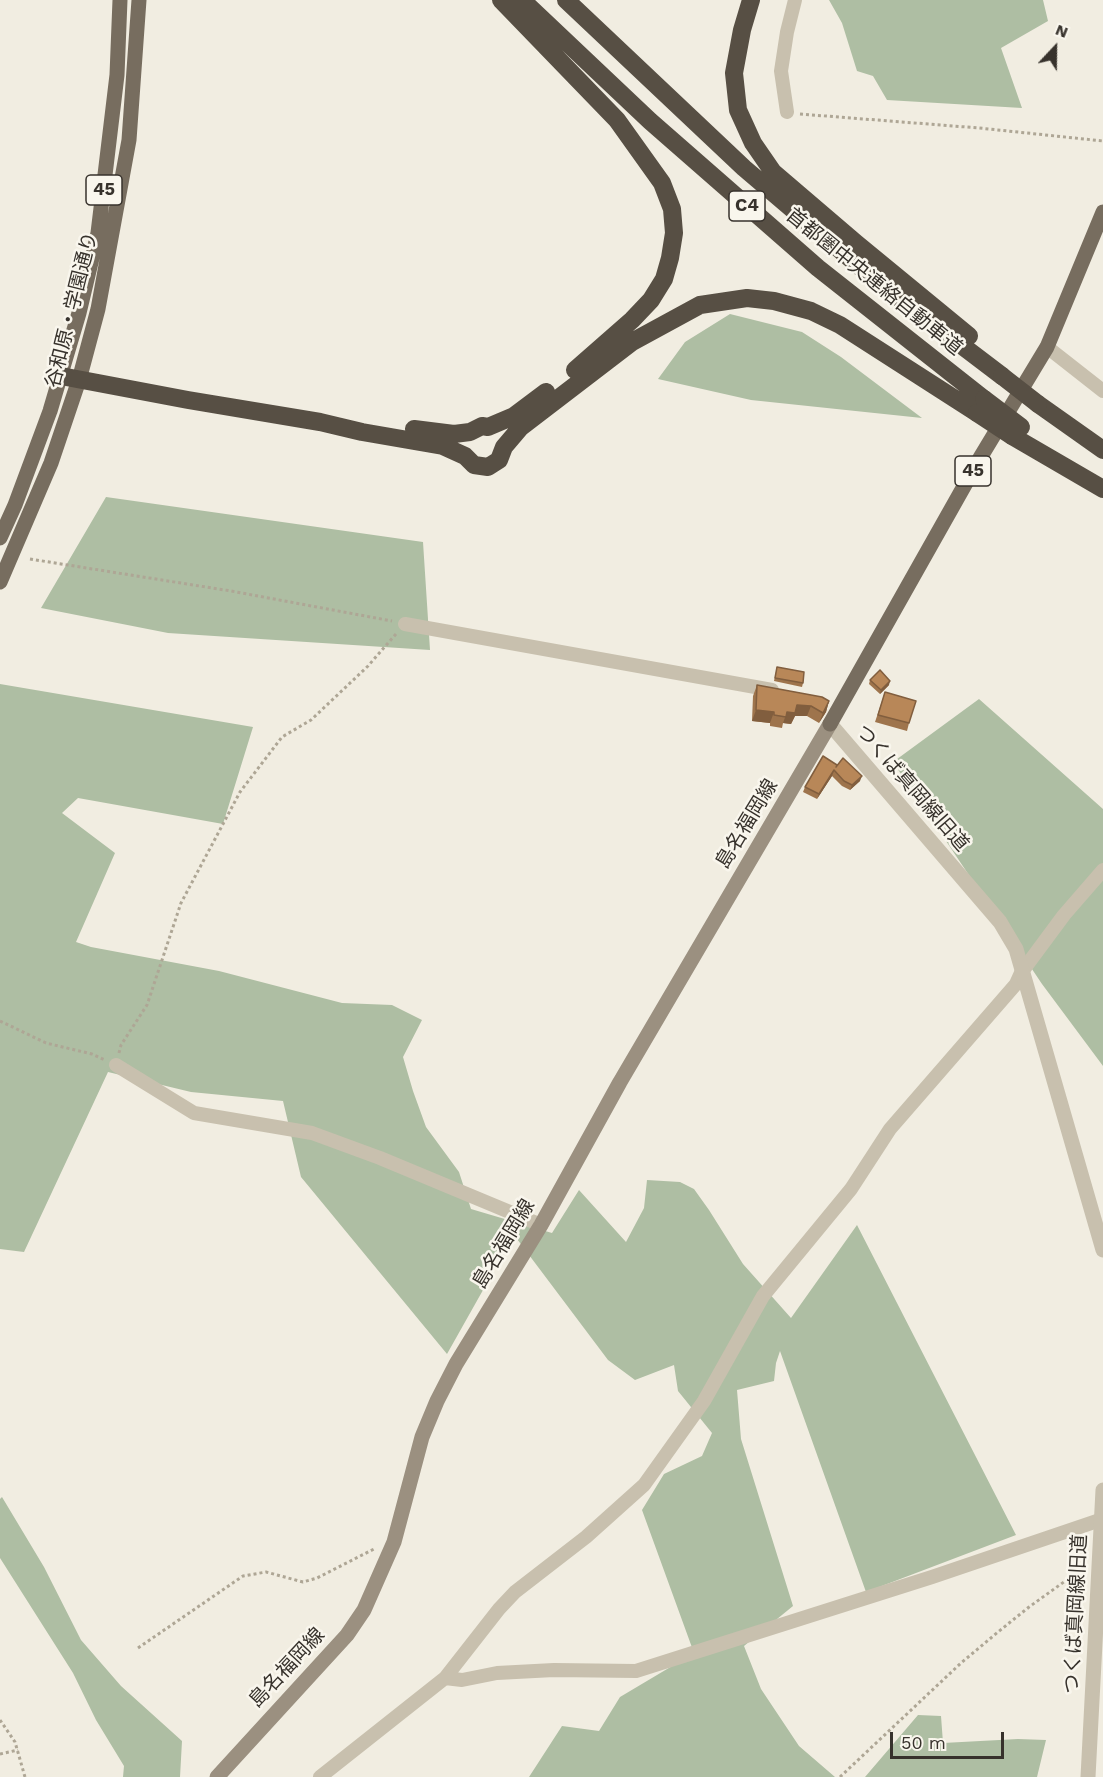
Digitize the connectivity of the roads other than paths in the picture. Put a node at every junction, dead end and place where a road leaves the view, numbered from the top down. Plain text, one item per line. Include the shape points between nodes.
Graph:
1 (120, 0) edge
2 (140, 0) edge
3 (501, 0) edge
4 (522, 0) edge
5 (566, 0) edge
6 (751, 0) edge
7 (795, 0) edge
8 (787, 112) road end
9 (1103, 212) edge
10 (1047, 347) junction
11 (1005, 373) junction
12 (70, 378) junction
13 (1103, 391) edge
14 (1040, 400) junction
15 (980, 406) junction
16 (321, 422) junction
17 (1103, 444) edge
18 (1103, 450) edge
19 (1103, 488) edge
20 (0, 538) edge
21 (0, 582) edge
22 (405, 624) road end
23 (785, 693) edge
24 (830, 724) junction
25 (1103, 870) edge
26 (1021, 973) junction
27 (116, 1065) road end
28 (541, 1225) junction
29 (1103, 1250) edge
30 (1103, 1490) edge
31 (1102, 1519) edge
32 (445, 1678) junction
33 (217, 1777) edge
34 (320, 1777) edge
35 (1088, 1777) edge

1 - 12 main road, 谷和原・学園通り / 45 via 117,75 98,233 79,313
2 - 12 main road, 谷和原・学園通り / 45 via 129,140 98,309
3 - 16 highway via 617,120 663,183 672,209 674,233 664,279 651,300 594,356 501,423 454,434 368,421
4 - 15 highway, 首都圏中央連絡自動車道 / C4 via 650,122
5 - 11 highway, 首都圏中央連絡自動車道 / C4 via 744,168 873,278
6 - 11 highway via 734,73 738,110 753,143 773,172
7 - 8 street via 781,71
9 - 10 main road, つくば真岡線旧道 / 45
10 - 13 street
10 - 24 main road, つくば真岡線旧道 / 45 via 836,702
11 - 14 highway, 首都圏中央連絡自動車道 / C4, bridge
12 - 16 highway
12 - 20 main road, 谷和原・学園通り / 45
12 - 21 main road, 谷和原・学園通り / 45 via 51,463
14 - 17 highway
14 - 18 highway, 首都圏中央連絡自動車道 / C4
15 - 16 highway via 840,324 811,311 747,298 700,306 632,342 521,427 504,447 500,460 488,467 474,465 443,446
15 - 19 highway, 首都圏中央連絡自動車道 / C4, bridge
22 - 23 street
24 - 26 street, つくば真岡線旧道 via 1000,922 1016,949
24 - 28 main road, 島名福岡線 via 620,1082
25 - 26 street
26 - 29 street, つくば真岡線旧道
26 - 32 street via 1016,984 890,1129 851,1189 763,1296 704,1401 644,1485 515,1592
27 - 28 street via 194,1113 312,1133
28 - 33 main road, 島名福岡線 via 437,1401 422,1437 394,1542 364,1610 347,1635
30 - 31 street, つくば真岡線旧道
31 - 32 street via 636,1671 554,1670 496,1673 462,1680
31 - 35 street, つくば真岡線旧道
32 - 34 street

